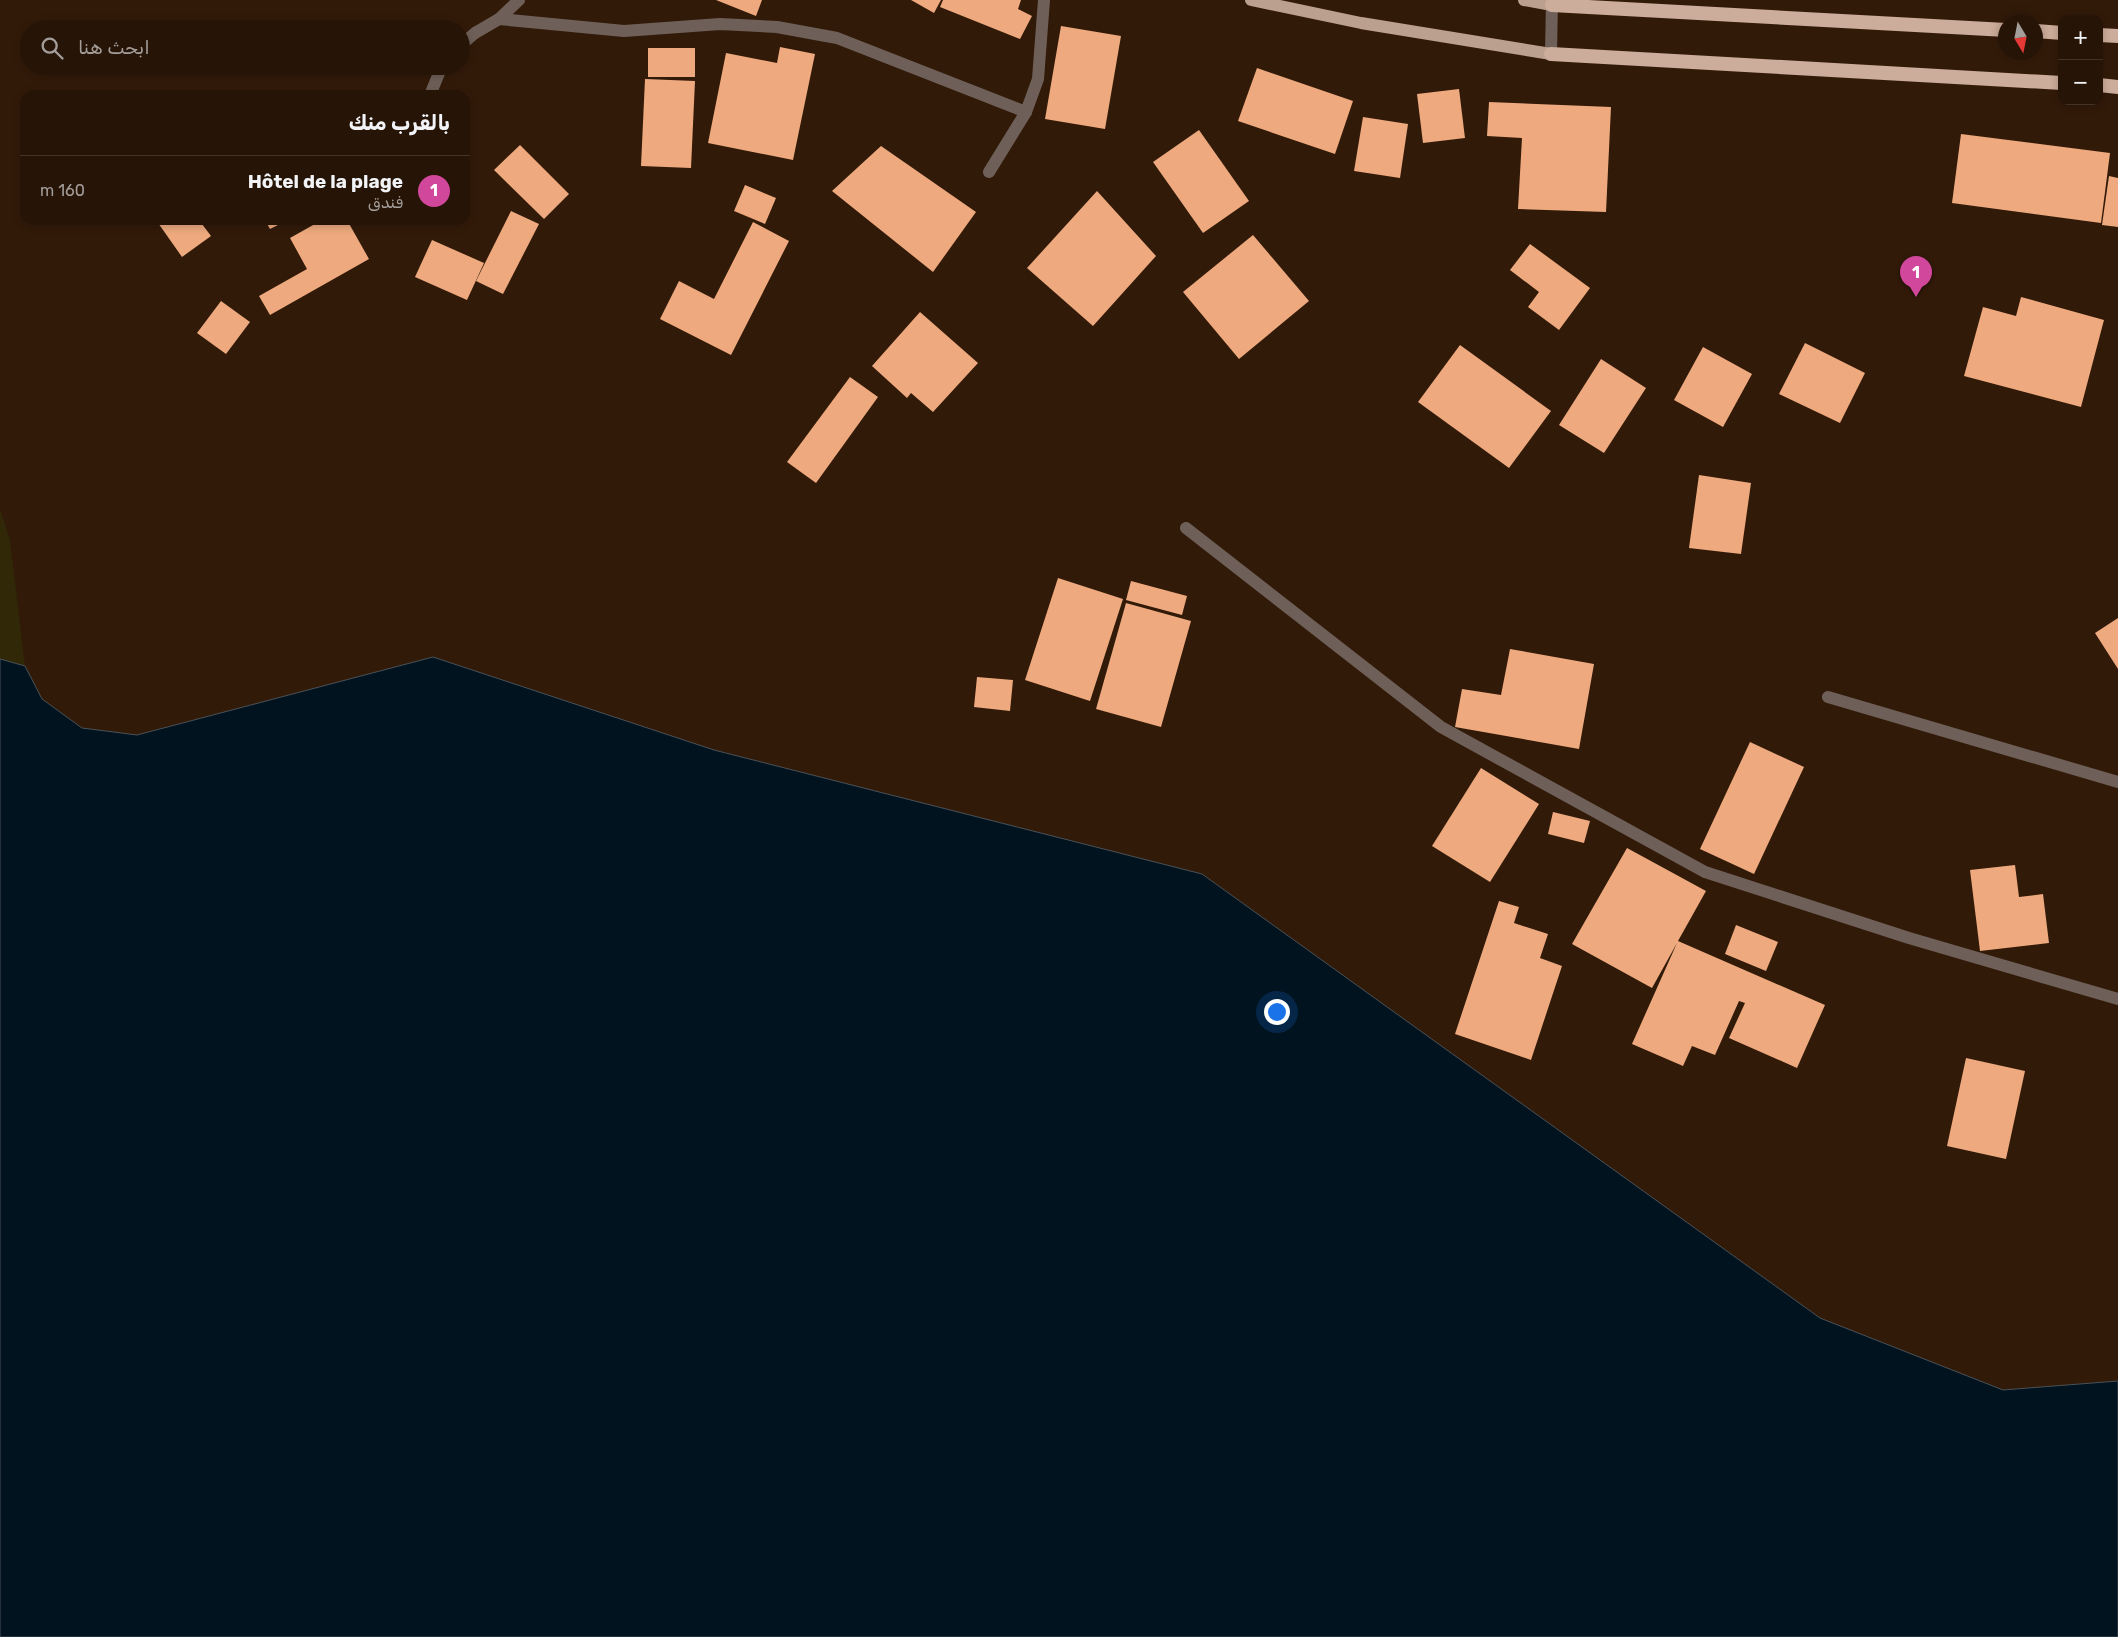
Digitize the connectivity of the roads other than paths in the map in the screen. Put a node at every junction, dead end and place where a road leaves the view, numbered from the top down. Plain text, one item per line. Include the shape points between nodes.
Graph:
1 (519, 0) edge
2 (1044, 0) edge
3 (1251, 0) edge
4 (1524, 0) edge
5 (1552, 3) edge
6 (499, 19) junction
7 (1998, 30) edge
8 (2043, 32) edge
9 (2058, 33) edge
10 (2103, 35) edge
11 (2118, 36) edge
12 (470, 37) edge
13 (1551, 54) junction
14 (438, 75) edge
15 (2058, 83) edge
16 (2103, 86) edge
17 (2118, 86) edge
18 (432, 90) edge
19 (1026, 112) junction
20 (989, 172) dead end
21 (1186, 528) dead end
22 (1828, 698) dead end
23 (2118, 782) edge
24 (2118, 999) edge

1 - 6 street
2 - 19 street via 1038,79
3 - 13 main road via 1361,23
4 - 5 main road
5 - 7 highway
5 - 13 street
6 - 12 street
6 - 19 street via 624,31 720,24 777,27 837,38
8 - 9 highway
10 - 11 highway
13 - 15 highway
14 - 18 street
16 - 17 highway
19 - 20 street
21 - 24 street via 1441,727 1705,872 1909,938
22 - 23 street

